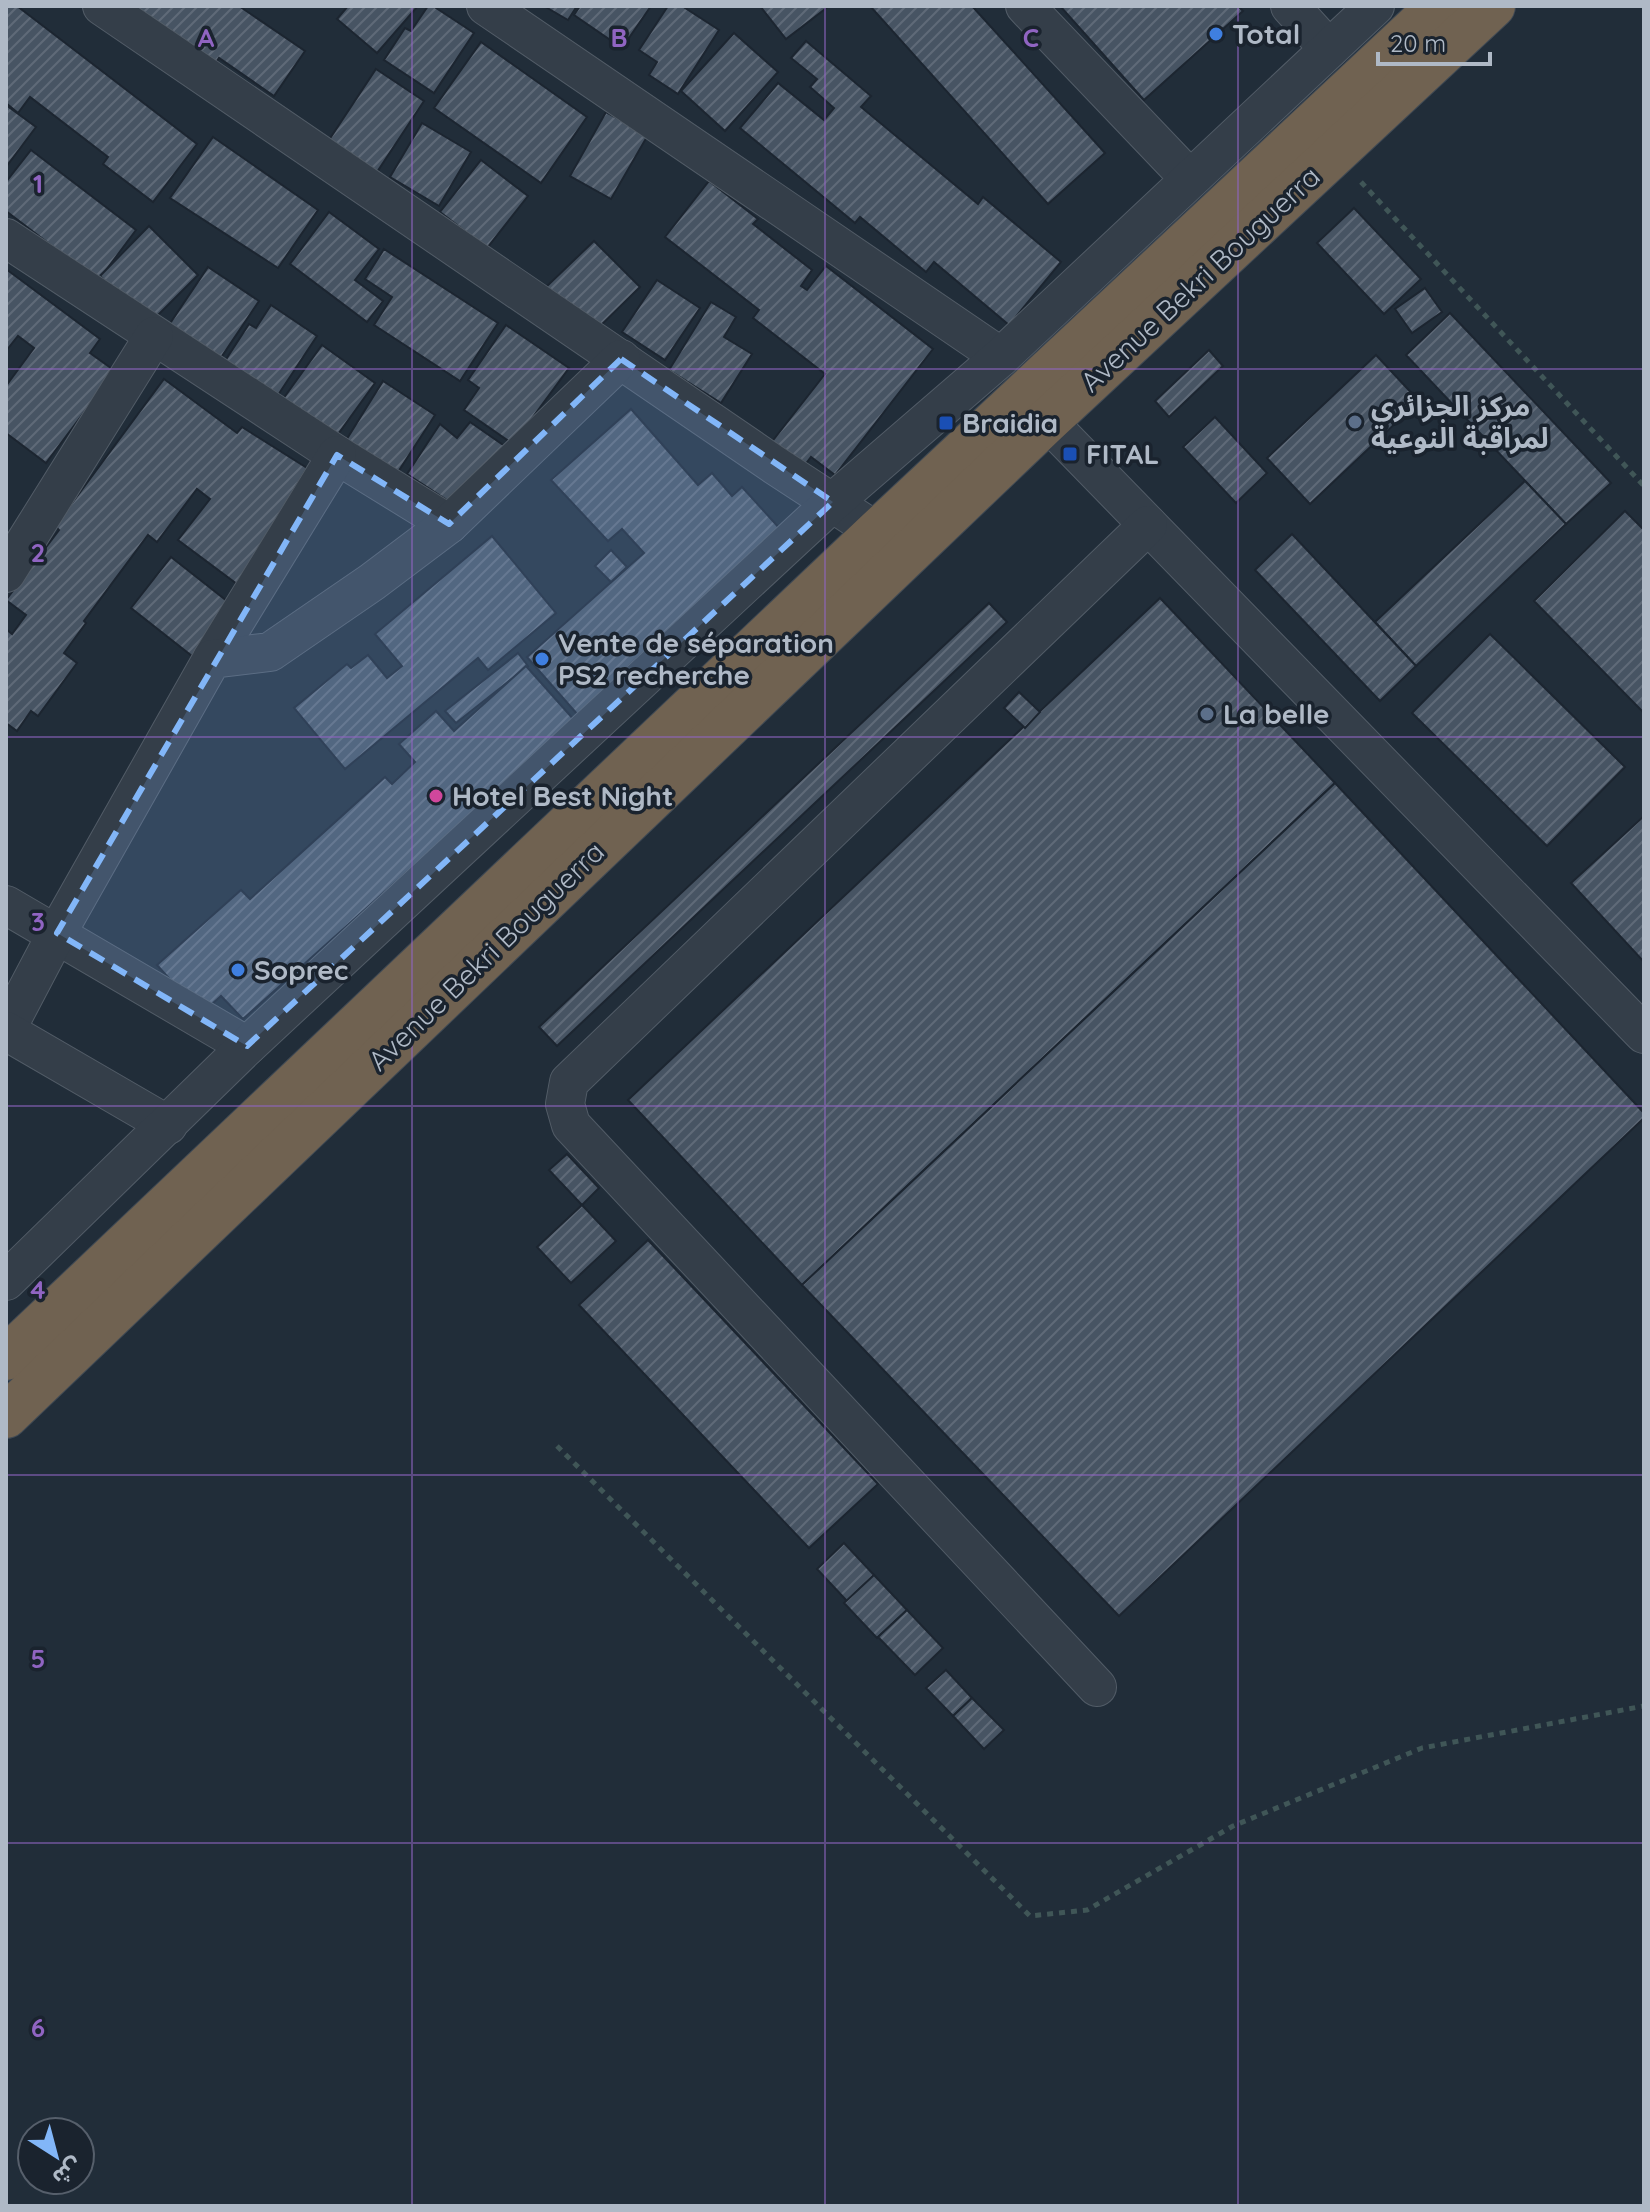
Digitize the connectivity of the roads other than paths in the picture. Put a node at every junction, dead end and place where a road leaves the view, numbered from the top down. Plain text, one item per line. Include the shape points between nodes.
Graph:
1 (102, 6) edge
2 (486, 6) edge
3 (1025, 6) edge
4 (1290, 6) edge
5 (1375, 6) edge
6 (1439, 6) edge
7 (1493, 6) edge
8 (1329, 49) junction
9 (1190, 179) junction
10 (6, 238) edge
11 (154, 336) junction
12 (1001, 357) junction
13 (621, 359) junction
14 (1047, 421) junction
15 (337, 455) junction
16 (833, 502) junction
17 (449, 524) junction
18 (1148, 525) junction
19 (877, 532) junction
20 (6, 573) edge
21 (212, 659) junction
22 (6, 905) edge
23 (57, 933) junction
24 (6, 1031) edge
25 (1644, 1034) edge
26 (247, 1046) junction
27 (168, 1125) junction
28 (6, 1281) edge
29 (6, 1358) edge
30 (6, 1416) edge
31 (1097, 1687) dead end

1 - 13 street
2 - 12 street
3 - 9 street
4 - 8 street
5 - 8 street
6 - 19 highway, Avenue Bekri Bouguerra
7 - 14 highway, Avenue Bekri Bouguerra
8 - 9 street
9 - 12 street
10 - 11 street
11 - 15 street
11 - 20 street
12 - 16 street
13 - 16 street
13 - 17 street
14 - 18 street
14 - 30 highway, Avenue Bekri Bouguerra
15 - 17 street
15 - 21 street
16 - 19 street
16 - 26 street
17 - 21 street via 270,652
18 - 25 street
18 - 31 street via 569,1082 565,1104 571,1125
19 - 29 highway, Avenue Bekri Bouguerra
21 - 23 street
22 - 23 street
23 - 24 street
23 - 26 street
24 - 27 street
26 - 27 street
27 - 28 street

